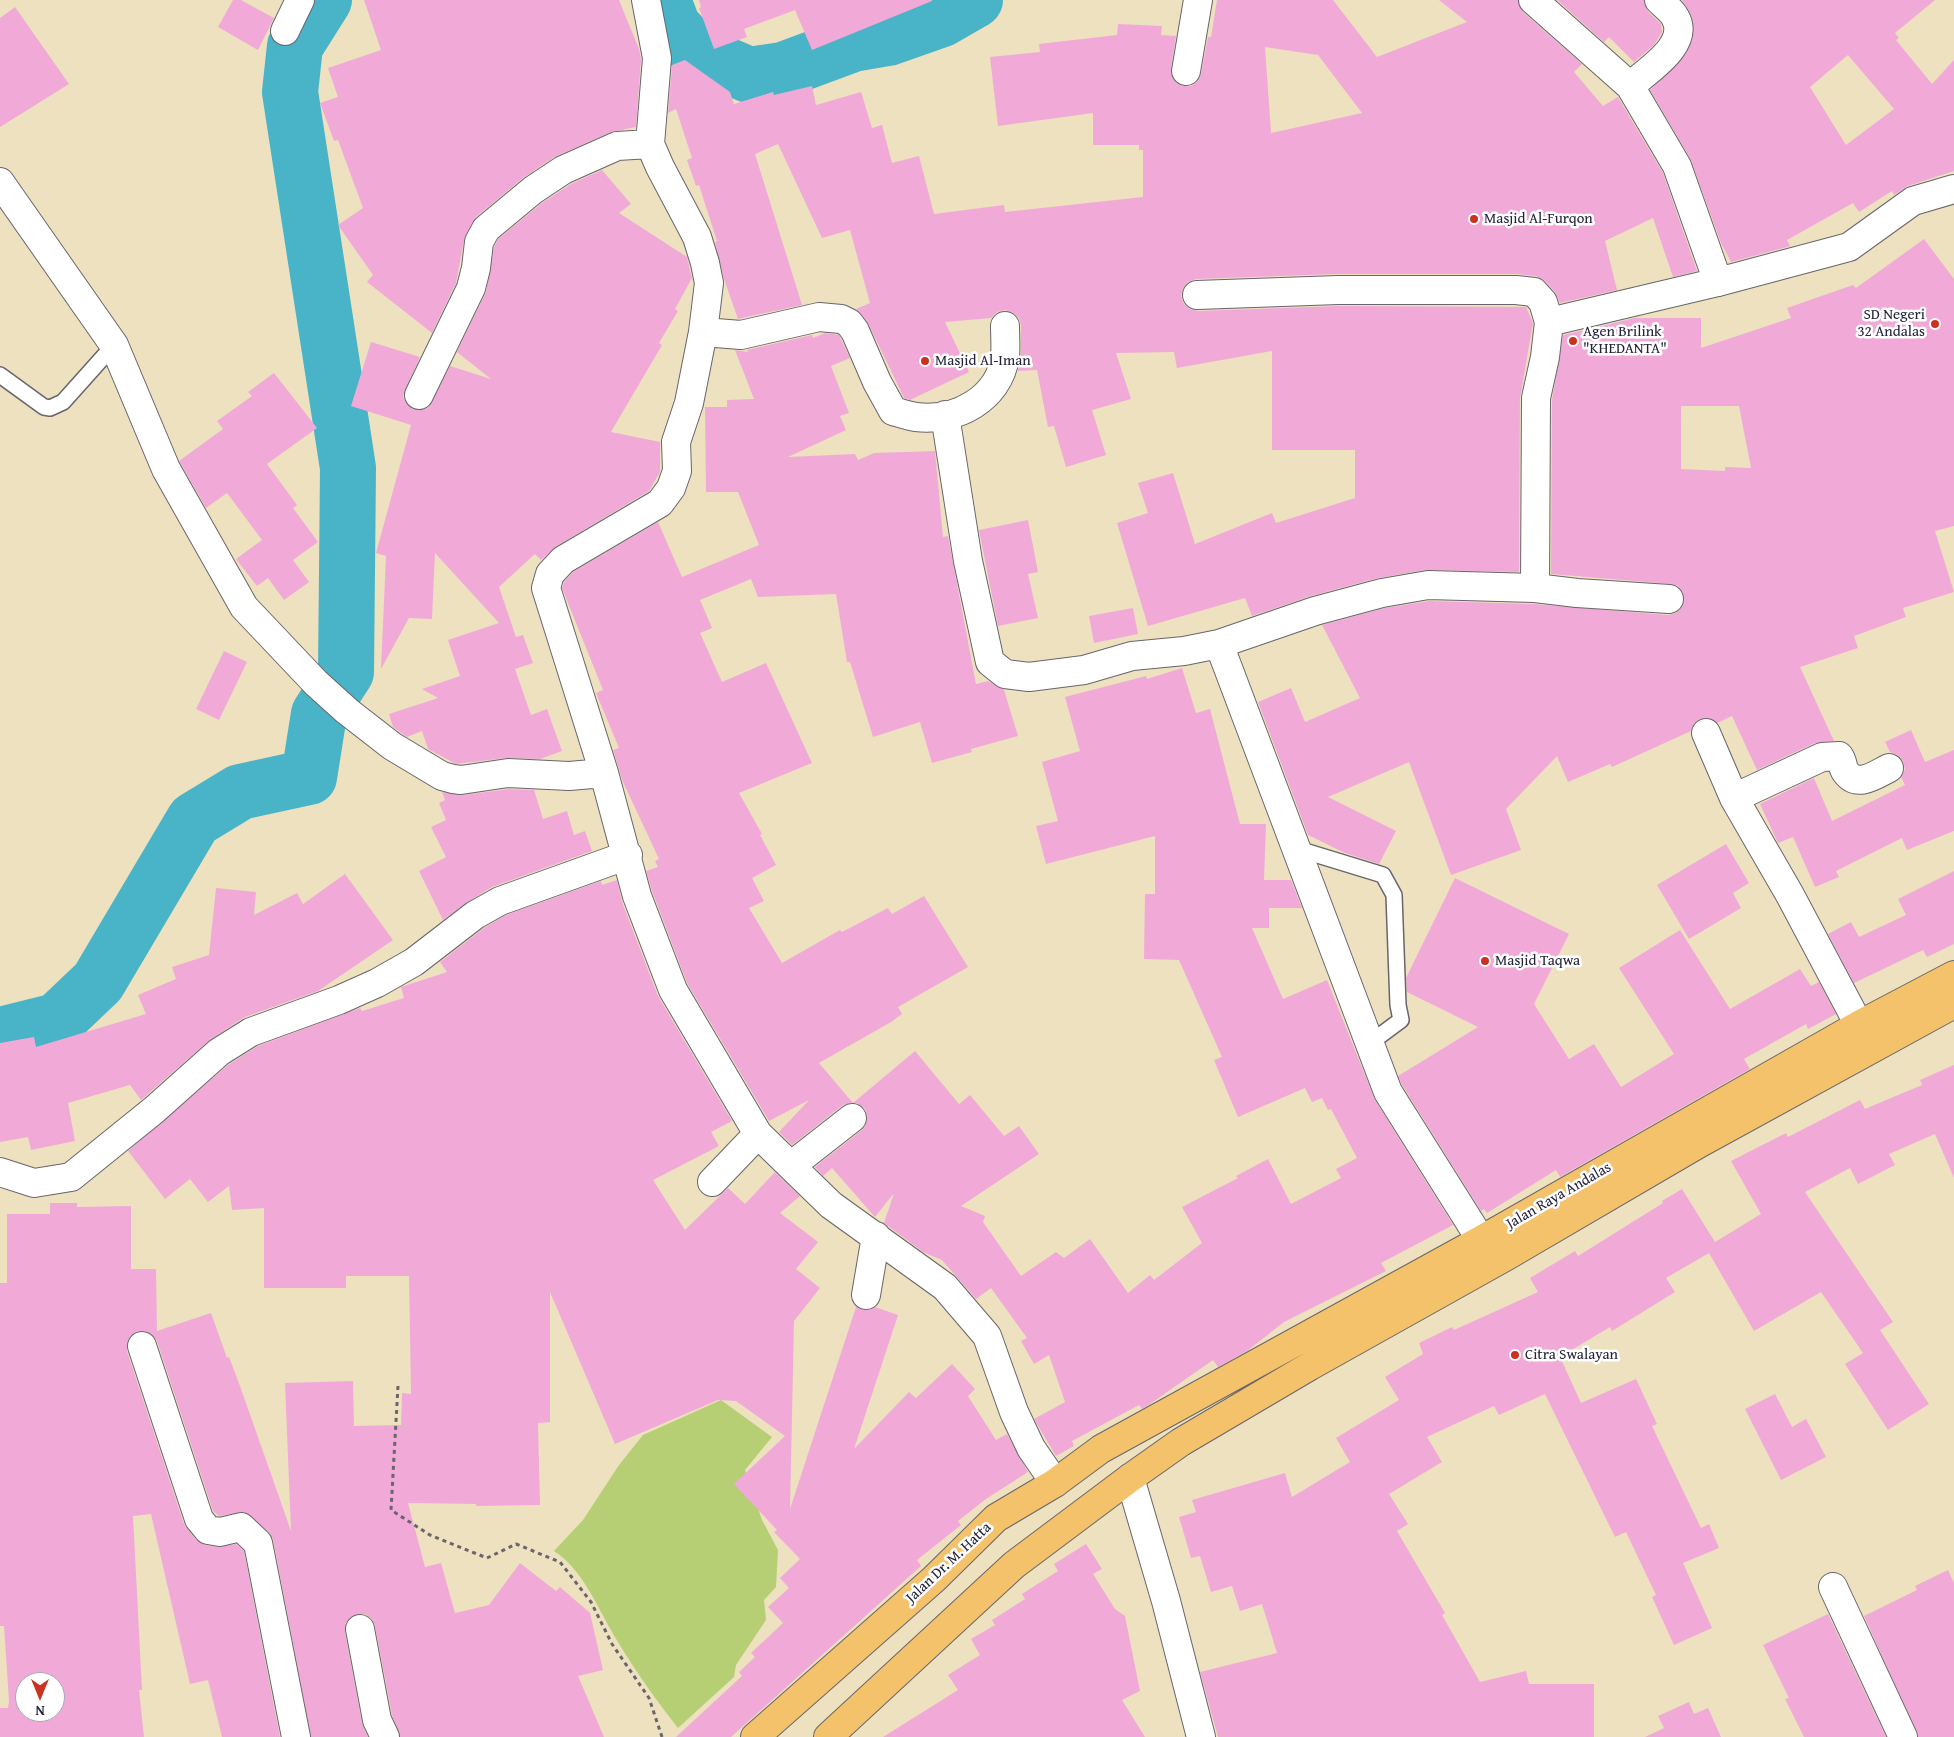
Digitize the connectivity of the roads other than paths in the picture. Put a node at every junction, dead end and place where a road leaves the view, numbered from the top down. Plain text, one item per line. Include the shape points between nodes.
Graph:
1 (300, 0) edge
2 (646, 0) edge
3 (1198, 0) edge
4 (1533, 0) edge
5 (1659, 0) edge
6 (285, 31) dead end
7 (1186, 71) dead end
8 (1630, 86) junction
9 (650, 144) junction
10 (0, 182) edge
11 (1954, 189) edge
12 (1718, 282) junction
13 (1197, 295) dead end
14 (1549, 322) junction
15 (1005, 326) dead end
16 (703, 332) junction
17 (114, 345) junction
18 (0, 375) edge
19 (419, 395) dead end
20 (945, 415) junction
21 (1535, 588) junction
22 (1669, 599) dead end
23 (1219, 644) junction
24 (1706, 733) dead end
25 (1889, 768) dead end
26 (604, 773) junction
27 (1734, 798) junction
28 (1298, 849) junction
29 (628, 855) junction
30 (1954, 974) edge
31 (1940, 1001) edge
32 (1859, 1025) junction
33 (1370, 1043) junction
34 (852, 1118) dead end
35 (758, 1134) junction
36 (792, 1164) junction
37 (0, 1172) edge
38 (712, 1182) dead end
39 (876, 1236) junction
40 (1481, 1240) junction
41 (866, 1295) dead end
42 (142, 1346) dead end
43 (1163, 1416) joint
44 (1130, 1478) junction
45 (1055, 1483) junction
46 (1833, 1587) dead end
47 (360, 1629) dead end
48 (296, 1737) edge
49 (385, 1737) edge
50 (755, 1737) edge
51 (828, 1737) edge
52 (1201, 1737) edge
53 (1903, 1737) edge

1 - 6 street
2 - 9 street via 657,58
3 - 7 street
4 - 8 street
5 - 8 street via 1676,18 1680,34 1674,47
8 - 12 street via 1677,166
9 - 16 street via 697,237 704,258 708,283
9 - 19 street via 617,146 563,170 486,229 479,242 471,288
10 - 17 street
11 - 12 street via 1913,201 1849,247
12 - 14 street
13 - 14 street via 1338,290 1516,290 1534,292 1543,302
14 - 21 street via 1536,398
15 - 20 street via 1005,357 999,376 982,400 964,411
16 - 20 street via 741,335 819,317 841,319 855,331 893,411 916,417
16 - 26 street via 689,403 676,442 677,471 671,488 660,504 563,560 550,574 546,588
17 - 18 lane via 63,402 50,408
17 - 26 street via 166,469 244,607 347,711 392,746 442,776 453,779 508,773 569,776
20 - 23 street via 968,561 990,662 1005,674 1029,677 1084,670 1132,656 1184,652
21 - 22 street
21 - 23 street via 1428,586 1382,593 1315,611
23 - 28 street
24 - 27 street
25 - 27 street via 1860,781 1844,771 1838,756 1822,757
26 - 29 street
27 - 32 street
28 - 33 street
28 - 33 lane via 1383,875 1394,895 1398,1005 1402,1020
29 - 35 street via 637,896 673,990
29 - 37 street via 500,901 414,962 377,983 251,1032 218,1052 154,1110 71,1177 34,1183
30 - 31 main road, Jalan Raya Andalas
31 - 32 main road, Jalan Raya Andalas
31 - 44 main road, Jalan Raya Andalas via 1505,1257 1310,1366 1181,1442
32 - 40 main road, Jalan Raya Andalas
33 - 40 street via 1388,1092
34 - 36 street
35 - 36 street
35 - 38 street
36 - 39 street via 831,1205
39 - 41 street
39 - 45 street via 945,1287 987,1336 1014,1412 1031,1448
40 - 43 main road, Jalan Raya Andalas
42 - 48 street via 199,1519 208,1530 220,1532 241,1527 258,1543
43 - 45 main road, Jalan Dr. M. Hatta via 1102,1449
44 - 51 main road via 1014,1565
44 - 52 street
45 - 50 main road, Jalan Dr. M. Hatta via 996,1518 934,1579
46 - 53 street
47 - 49 street via 377,1720

